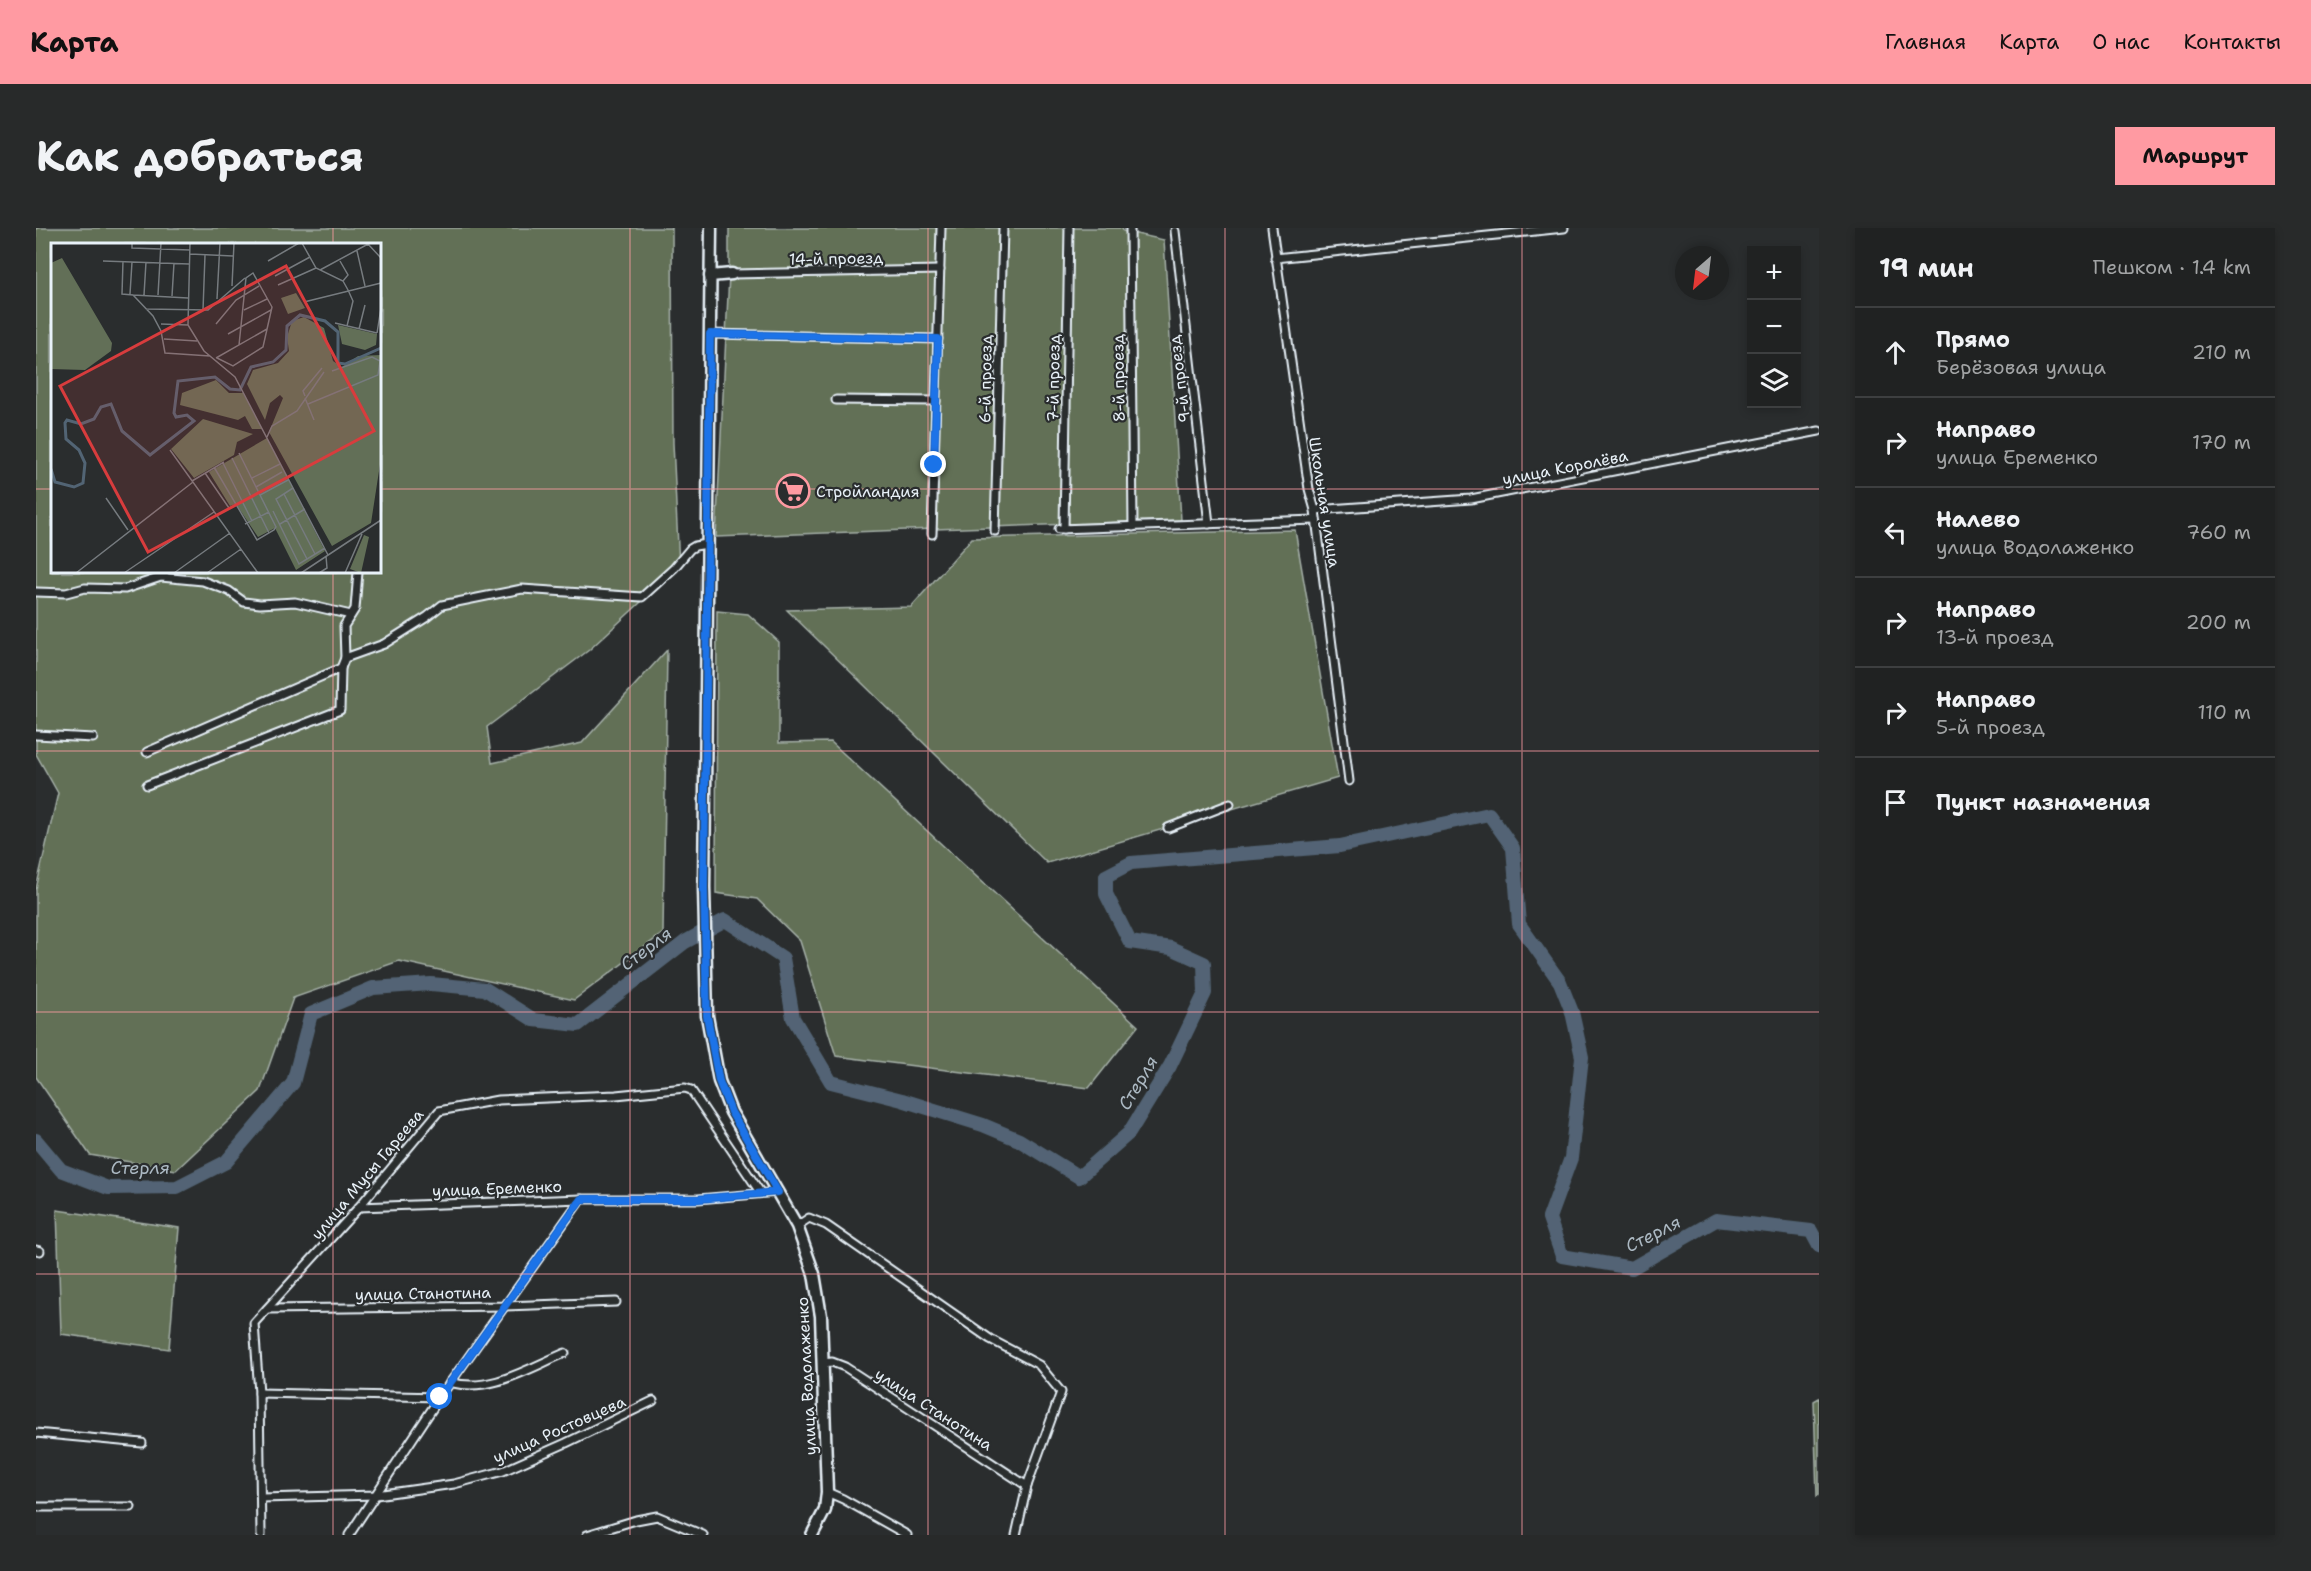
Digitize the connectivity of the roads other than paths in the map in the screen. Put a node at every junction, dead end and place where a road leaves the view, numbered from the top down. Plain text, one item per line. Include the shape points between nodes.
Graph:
1 (711, 228) edge
2 (941, 228) edge
3 (1003, 228) edge
4 (1070, 228) edge
5 (1130, 228) edge
6 (1272, 228) edge
7 (1564, 228) edge
8 (1175, 231) dead end
9 (1275, 258) junction
10 (940, 270) junction
11 (732, 274) joint
12 (710, 276) junction
13 (710, 334) junction
14 (938, 339) junction
15 (836, 400) dead end
16 (936, 401) junction
17 (1819, 431) edge
18 (1315, 510) junction
19 (1316, 520) junction
20 (1209, 524) junction
21 (1133, 527) junction
22 (995, 531) dead end
23 (933, 534) dead end
24 (708, 544) junction
25 (358, 573) edge
26 (36, 592) edge
27 (351, 615) junction
28 (345, 658) junction
29 (341, 668) junction
30 (36, 735) edge
31 (93, 738) dead end
32 (147, 752) dead end
33 (1349, 781) dead end
34 (147, 785) dead end
35 (1230, 804) dead end
36 (1168, 828) dead end
37 (760, 1192) junction
38 (778, 1192) junction
39 (581, 1199) junction
40 (359, 1207) junction
41 (797, 1226) junction
42 (616, 1302) dead end
43 (505, 1306) junction
44 (267, 1308) junction
45 (565, 1353) dead end
46 (823, 1363) junction
47 (450, 1382) junction
48 (259, 1393) junction
49 (440, 1397) junction
50 (653, 1401) dead end
51 (36, 1433) edge
52 (142, 1443) dead end
53 (1027, 1486) junction
54 (827, 1492) junction
55 (376, 1495) junction
56 (261, 1498) junction
57 (131, 1507) dead end
58 (36, 1508) edge
59 (686, 1531) edge
60 (261, 1535) edge
61 (349, 1535) edge
62 (587, 1535) edge
63 (703, 1535) edge
64 (812, 1535) edge
65 (907, 1535) edge
66 (1016, 1535) edge

1 - 12 main road, улица Водолаженко
2 - 10 street
3 - 22 street, 6-й проезд
4 - 21 street, 7-й проезд via 1062,529
5 - 21 street, 8-й проезд
6 - 9 street, Школьная улица
7 - 9 street
8 - 20 street, 9-й проезд
9 - 18 street, Школьная улица
10 - 11 street, 14-й проезд
10 - 14 street
11 - 12 main road
12 - 13 main road, улица Водолаженко
13 - 14 street
13 - 24 main road, улица Водолаженко
14 - 16 street
15 - 16 street
16 - 23 street
17 - 18 street, улица Королёва via 1470,499
18 - 19 street, Школьная улица
19 - 20 street
19 - 33 street, Школьная улица
20 - 21 street
24 - 28 street via 690,549 642,597 522,589 442,605 384,644
24 - 38 main road, улица Водолаженко via 704,887 709,1032 719,1081 731,1112
25 - 27 street
26 - 27 street via 125,588 161,577 203,581 244,602 295,602
27 - 28 street via 344,626
28 - 29 street
29 - 32 street
29 - 34 street via 340,710
30 - 31 street
35 - 36 street
37 - 38 street, улица Еременко
37 - 39 street, улица Еременко via 698,1199
37 - 40 street, улица Мусы Гареева via 691,1090 685,1088 498,1100 439,1111
38 - 41 main road, улица Водолаженко
39 - 40 street, улица Еременко
39 - 43 street
40 - 44 street, улица Мусы Гареева
41 - 46 main road, улица Водолаженко via 814,1274
41 - 53 street via 809,1218 826,1225 990,1340 1039,1365 1061,1392
42 - 43 street, улица Станотина
43 - 44 street, улица Станотина
43 - 47 street
44 - 48 street, улица Мусы Гареева via 254,1323
45 - 47 street via 485,1386
46 - 53 street, улица Станотина via 845,1367
46 - 54 main road, улица Водолаженко
47 - 49 street
48 - 49 street
48 - 56 street, улица Мусы Гареева
49 - 55 street
50 - 55 street, улица Ростовцева via 503,1471 454,1484
51 - 52 street
53 - 66 street
54 - 64 main road, улица Водолаженко via 825,1510
54 - 65 street
55 - 56 street, улица Ростовцева
55 - 61 street
56 - 60 street, улица Мусы Гареева
57 - 58 street
59 - 62 street via 657,1516
59 - 63 street

